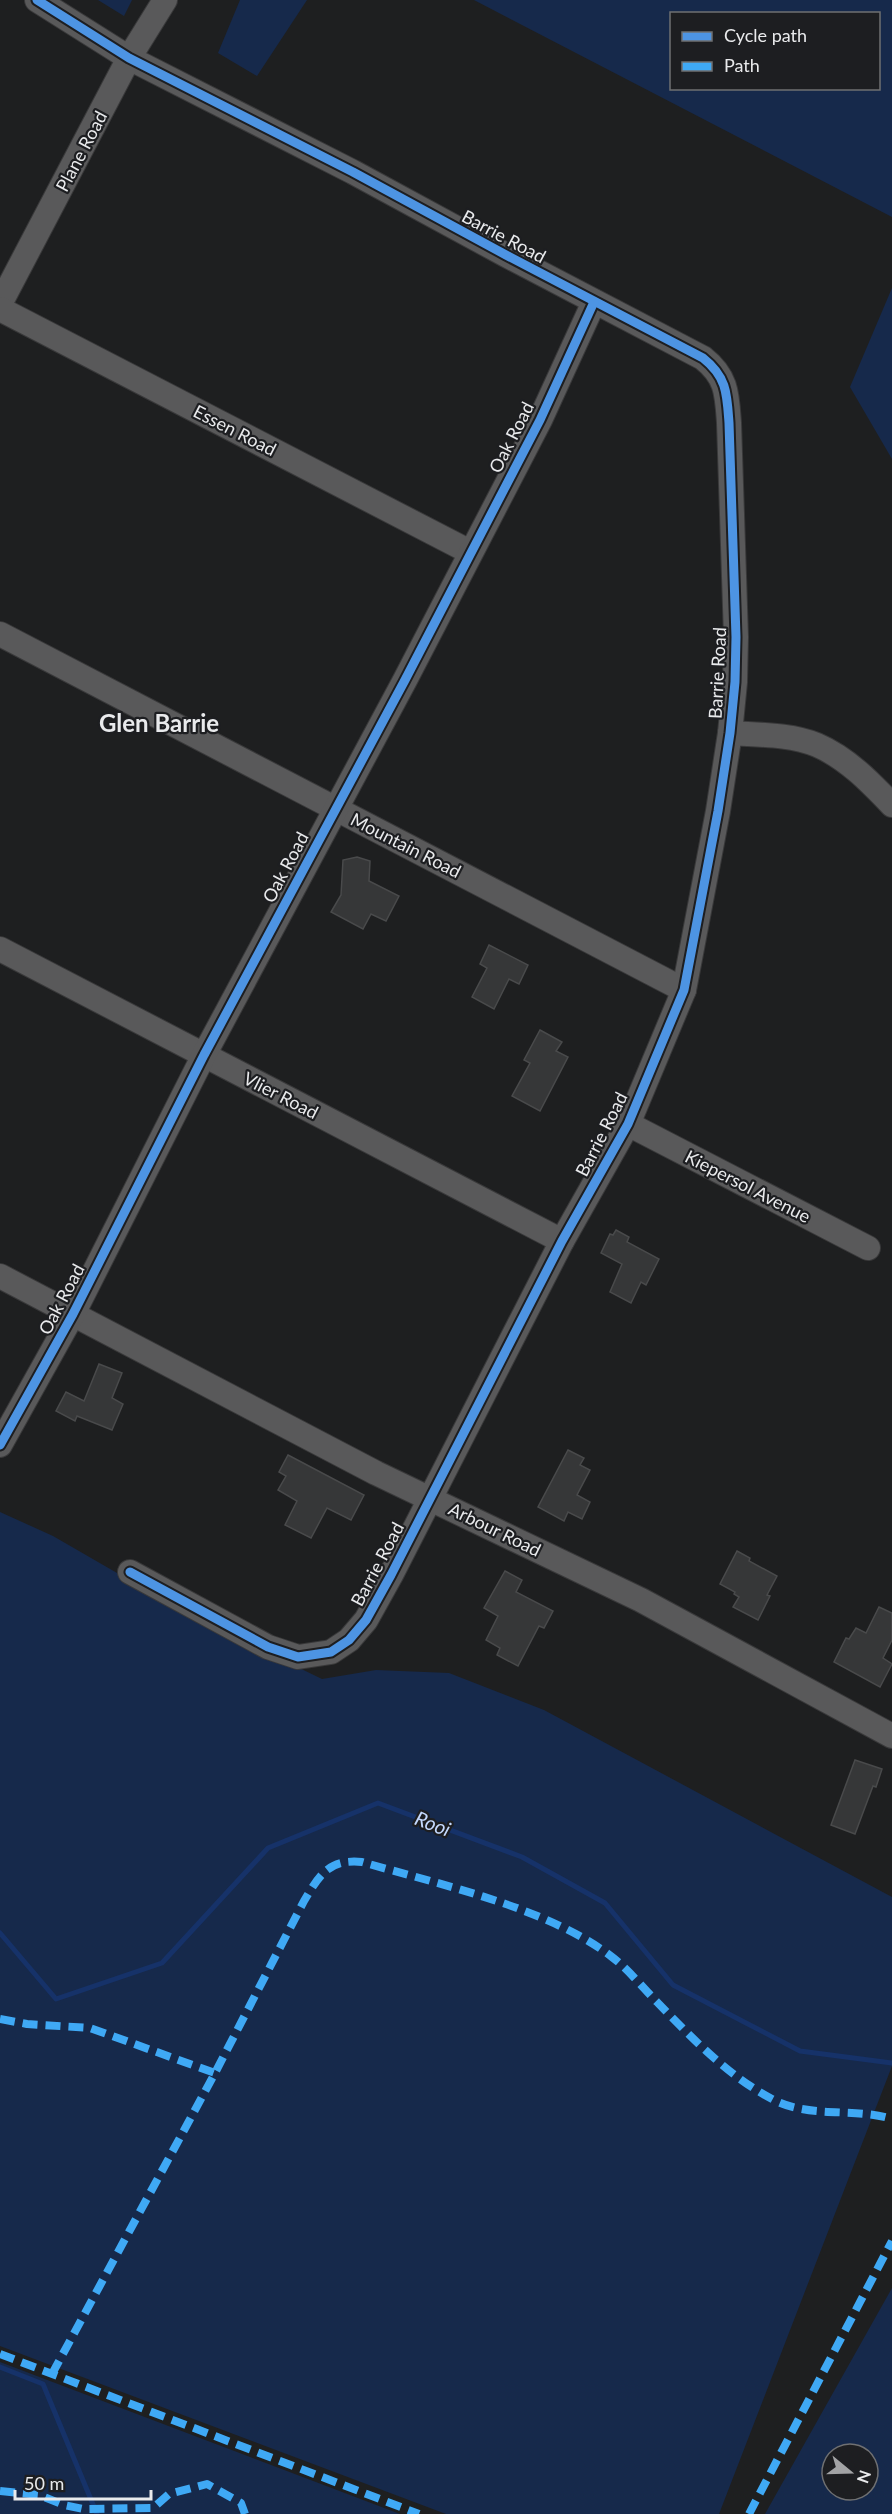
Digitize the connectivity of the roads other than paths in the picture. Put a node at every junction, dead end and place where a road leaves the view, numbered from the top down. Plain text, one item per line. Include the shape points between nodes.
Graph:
1 (37, 0) edge
2 (165, 0) edge
3 (129, 58) junction
4 (594, 302) junction
5 (0, 304) edge
6 (0, 309) edge
7 (470, 552) junction
8 (0, 634) edge
9 (730, 733) junction
10 (892, 806) edge
11 (335, 809) junction
12 (0, 949) edge
13 (684, 990) junction
14 (204, 1055) junction
15 (628, 1124) junction
16 (562, 1241) junction
17 (868, 1248) dead end
18 (0, 1276) edge
19 (73, 1314) junction
20 (0, 1445) edge
21 (430, 1498) junction
22 (130, 1572) dead end
23 (890, 1730) edge

1 - 3 street, Barrie Road
2 - 3 street, Plane Road
3 - 4 street, Barrie Road via 354,172
3 - 5 street, Plane Road
4 - 7 street, Oak Road via 540,420
4 - 9 street, Barrie Road via 703,358 715,368 727,394 736,637
6 - 7 street, Essen Road
7 - 11 street, Oak Road
8 - 11 street, Mountain Road
9 - 10 street via 818,746 862,774
9 - 13 street, Barrie Road
11 - 13 street, Mountain Road
11 - 14 street, Oak Road
12 - 14 street, Vlier Road
13 - 15 street, Barrie Road
14 - 16 street, Vlier Road
14 - 19 street, Oak Road
15 - 16 street, Barrie Road
15 - 17 street, Kiepersol Avenue
16 - 21 street, Barrie Road
18 - 19 street, Arbour Road
19 - 20 street, Oak Road
19 - 21 street, Arbour Road
21 - 22 street, Barrie Road via 366,1620 342,1645 324,1654 298,1657 268,1647
21 - 23 street, Arbour Road via 641,1600

